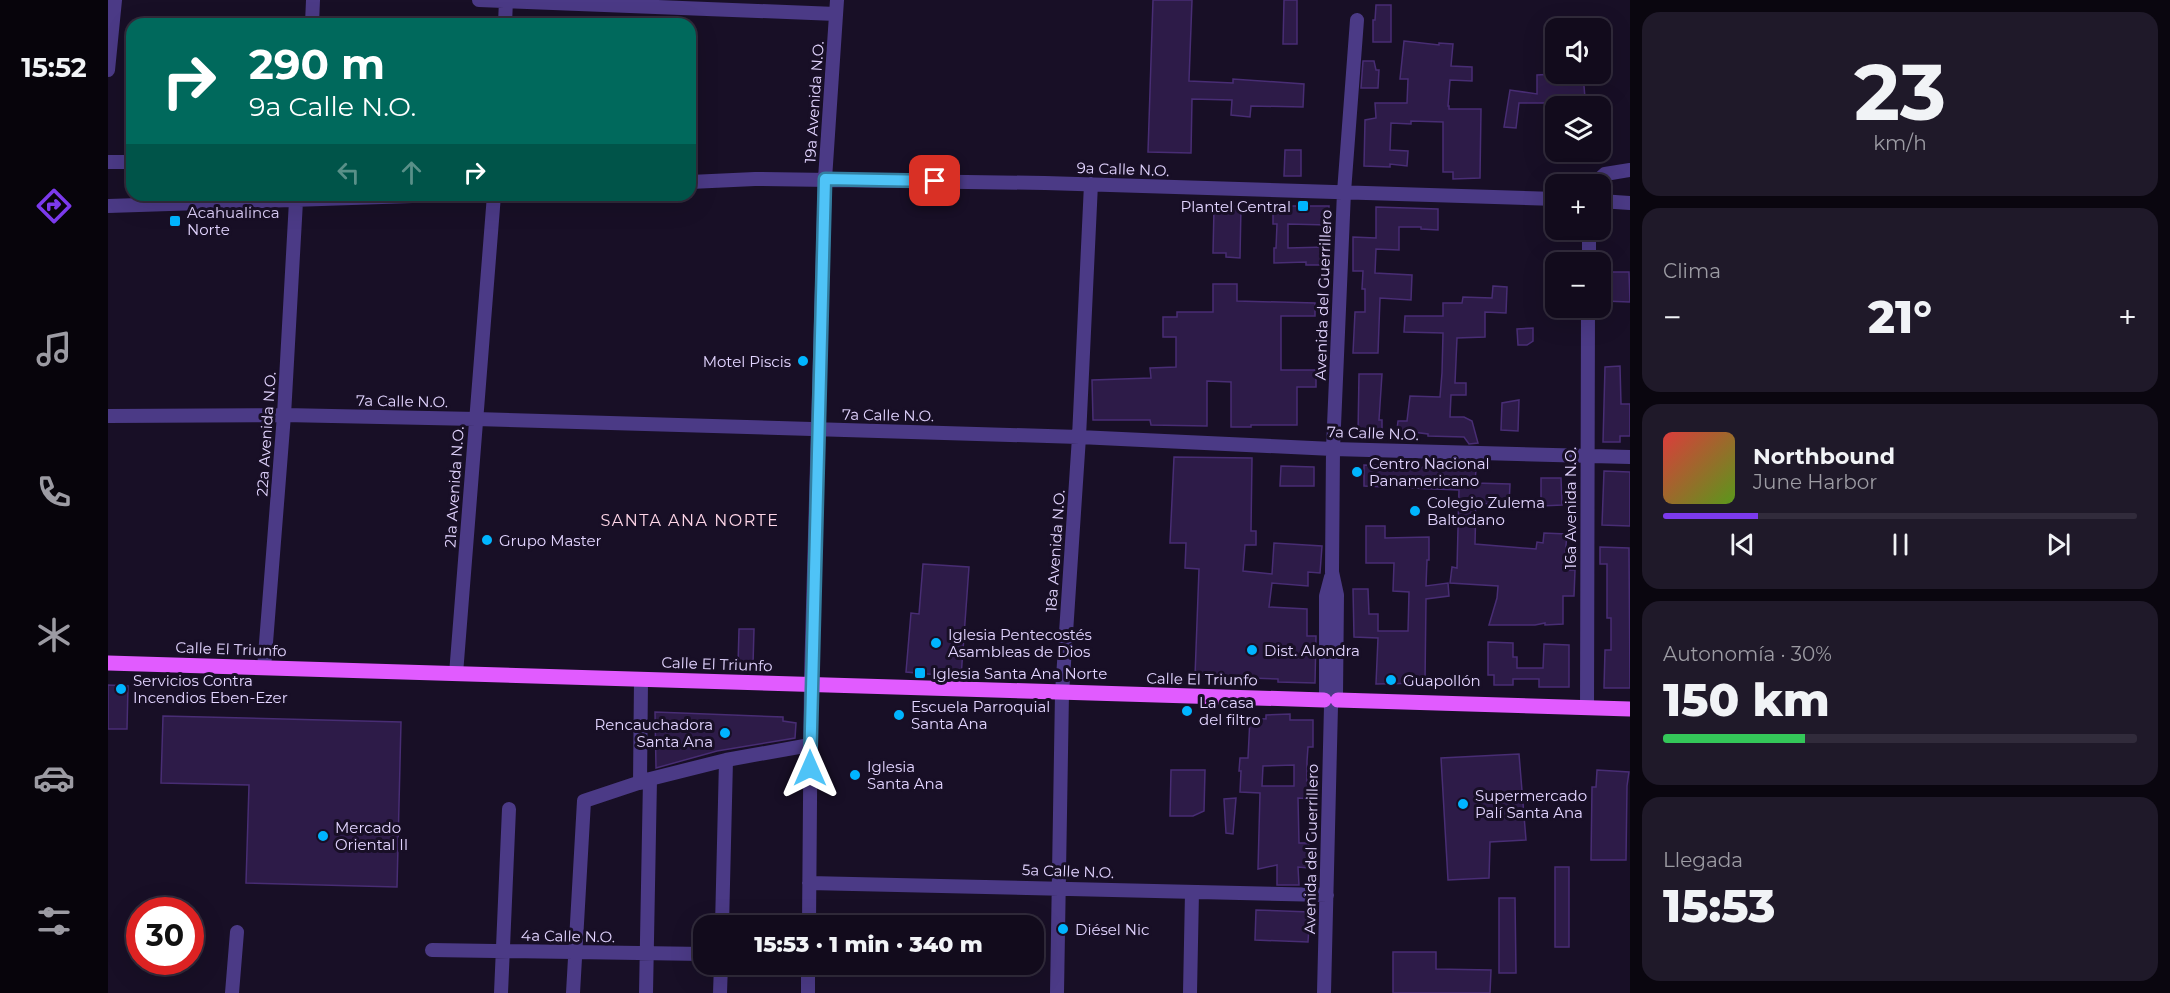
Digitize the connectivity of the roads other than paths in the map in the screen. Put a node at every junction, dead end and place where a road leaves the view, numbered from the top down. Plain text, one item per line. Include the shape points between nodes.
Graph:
1 (115, 0) edge
2 (313, 0) edge
3 (479, 0) edge
4 (837, 0) edge
5 (506, 1) edge
6 (836, 14) junction
7 (312, 18) edge
8 (505, 18) edge
9 (1357, 20) dead end
10 (108, 70) edge
11 (108, 162) edge
12 (126, 162) edge
13 (1630, 170) edge
14 (1605, 174) edge
15 (825, 179) junction
16 (696, 182) edge
17 (1091, 184) junction
18 (1344, 192) junction
19 (1545, 199) edge
20 (296, 201) joint
21 (494, 201) edge
22 (1611, 202) edge
23 (1630, 203) edge
24 (108, 206) edge
25 (1588, 318) edge
26 (284, 415) junction
27 (108, 416) edge
28 (476, 419) junction
29 (818, 430) junction
30 (1079, 437) junction
31 (1333, 449) junction
32 (1586, 456) junction
33 (1630, 457) edge
34 (108, 663) edge
35 (264, 668) junction
36 (456, 674) junction
37 (641, 680) junction
38 (811, 685) junction
39 (1062, 693) junction
40 (1331, 699) junction
41 (1587, 708) junction
42 (1630, 709) edge
43 (810, 745) junction
44 (726, 760) junction
45 (645, 781) junction
46 (509, 809) dead end
47 (809, 883) junction
48 (1059, 887) junction
49 (1192, 892) junction
50 (1327, 895) junction
51 (722, 915) edge
52 (809, 915) edge
53 (237, 932) dead end
54 (432, 950) dead end
55 (502, 951) junction
56 (575, 952) junction
57 (646, 953) junction
58 (693, 954) edge
59 (721, 975) edge
60 (808, 975) edge
61 (232, 993) edge
62 (501, 993) edge
63 (573, 993) edge
64 (646, 993) edge
65 (720, 993) edge
66 (808, 993) edge
67 (1057, 993) edge
68 (1190, 993) edge
69 (1324, 993) edge

1 - 10 street
2 - 7 street
3 - 5 street
4 - 6 street, 19a Avenida N.O.
5 - 6 street
5 - 8 street
6 - 15 street, 19a Avenida N.O.
9 - 18 street, Avenida del Guerrillero
11 - 12 street
13 - 14 street
15 - 16 street, 9a Calle N.O.
15 - 17 street, 9a Calle N.O.
15 - 29 street, 19a Avenida N.O.
17 - 18 street, 9a Calle N.O.
17 - 30 street, 18a Avenida N.O.
18 - 19 street, 9a Calle N.O.
18 - 31 street, Avenida del Guerrillero
20 - 24 street
20 - 26 street, 22a Avenida N.O.
21 - 28 street, 21a Avenida N.O.
22 - 23 street
25 - 32 street, 16a Avenida N.O.
26 - 27 street, 7a Calle N.O.
26 - 28 street, 7a Calle N.O.
26 - 35 street, 22a Avenida N.O.
28 - 29 street, 7a Calle N.O.
28 - 36 street, 21a Avenida N.O.
29 - 30 street, 7a Calle N.O.
29 - 38 street, 19a Avenida N.O.
30 - 31 street, 7a Calle N.O.
30 - 39 street, 18a Avenida N.O.
31 - 32 street, 7a Calle N.O.
31 - 40 street, Avenida del Guerrillero via 1332,572 1337,596
32 - 33 street, 7a Calle N.O.
32 - 41 street, 16a Avenida N.O.
34 - 35 main road, Calle El Triunfo
35 - 36 main road, Calle El Triunfo
36 - 37 main road, Calle El Triunfo
37 - 38 main road, Calle El Triunfo
37 - 45 street
38 - 39 main road, Calle El Triunfo
38 - 43 street, 19a Avenida N.O.
39 - 40 main road, Calle El Triunfo
39 - 48 street, 18a Avenida N.O.
40 - 41 main road, Calle El Triunfo
40 - 50 street, Avenida del Guerrillero
41 - 42 main road, Calle El Triunfo
43 - 44 street
43 - 47 street, 19a Avenida N.O.
44 - 45 street
44 - 51 street
45 - 56 street via 584,801
45 - 57 street
46 - 55 street
47 - 48 street, 5a Calle N.O.
47 - 52 street, 19a Avenida N.O.
48 - 49 street, 5a Calle N.O.
48 - 67 street, 18a Avenida N.O.
49 - 50 street, 5a Calle N.O.
49 - 68 street
50 - 69 street, Avenida del Guerrillero
53 - 61 street
54 - 55 street, 4a Calle N.O.
55 - 56 street, 4a Calle N.O.
55 - 62 street
56 - 57 street, 4a Calle N.O.
56 - 63 street
57 - 58 street, 4a Calle N.O.
57 - 64 street
59 - 65 street
60 - 66 street

